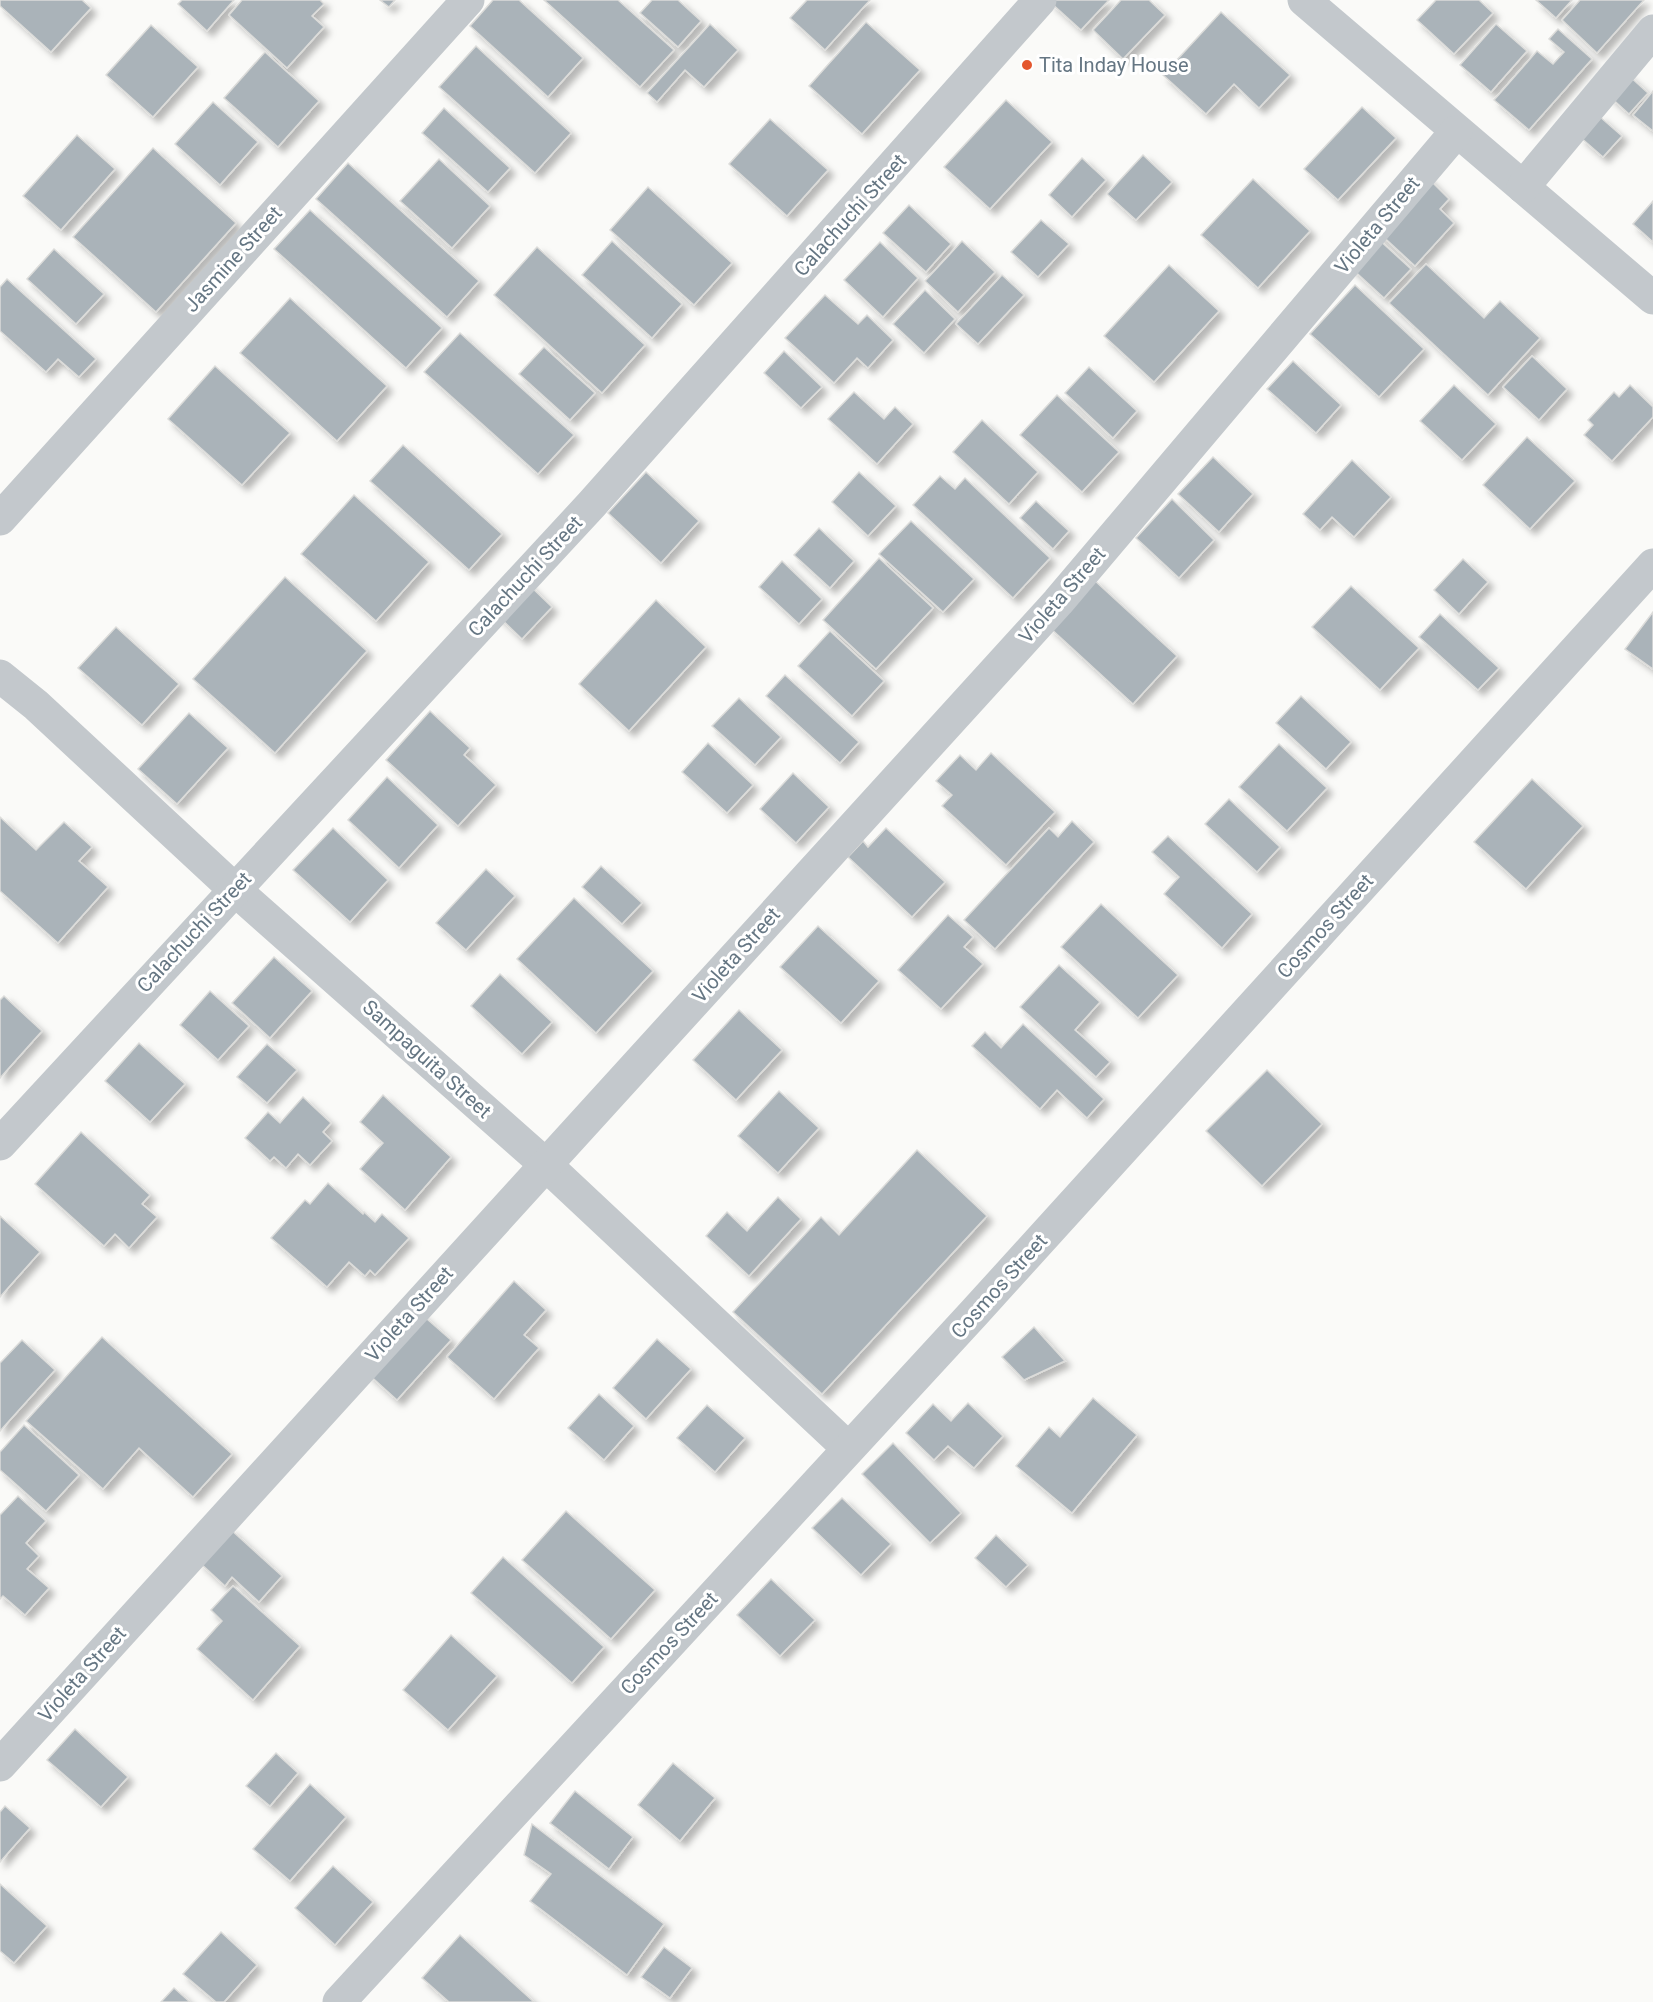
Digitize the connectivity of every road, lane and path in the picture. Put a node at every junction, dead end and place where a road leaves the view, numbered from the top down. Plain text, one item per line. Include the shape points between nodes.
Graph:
1 (468, 0) edge
2 (1040, 0) edge
3 (1304, 0) edge
4 (1653, 31) edge
5 (1456, 132) junction
6 (1523, 187) junction
7 (1653, 298) edge
8 (0, 519) edge
9 (1653, 565) edge
10 (0, 676) edge
11 (234, 889) junction
12 (0, 1144) edge
13 (545, 1164) junction
14 (848, 1448) junction
15 (0, 1765) edge
16 (339, 2002) edge

1 - 8 street, Jasmine Street
2 - 11 street, Calachuchi Street via 592,504
3 - 5 street
4 - 6 street
5 - 6 street
5 - 13 street, Violeta Street via 1058,602
6 - 7 street
9 - 14 street, Cosmos Street
10 - 11 street, Sampaguita Street
11 - 12 street, Calachuchi Street
11 - 13 street, Sampaguita Street
13 - 14 street, Sampaguita Street
13 - 15 street, Violeta Street
14 - 16 street, Cosmos Street

